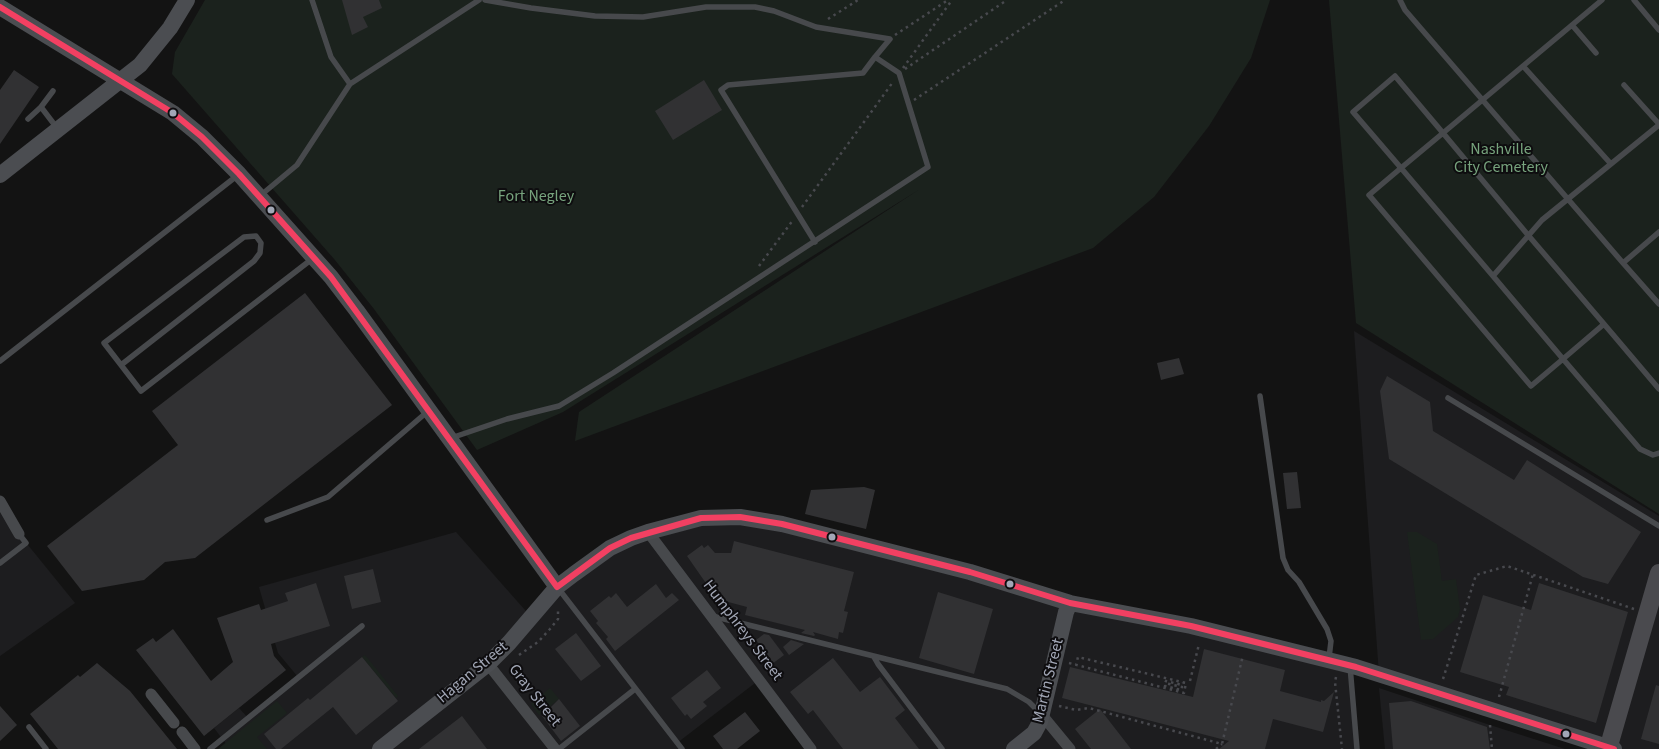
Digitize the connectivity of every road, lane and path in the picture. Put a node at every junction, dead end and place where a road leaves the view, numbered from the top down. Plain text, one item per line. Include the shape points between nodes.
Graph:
1 (187, 0) edge
2 (312, 0) edge
3 (479, 0) edge
4 (485, 0) edge
5 (858, 0) edge
6 (948, 0) edge
7 (952, 0) edge
8 (1007, 0) edge
9 (1066, 0) edge
10 (1400, 0) edge
11 (1602, 0) edge
12 (1634, 0) edge
13 (0, 7) edge
14 (1572, 25) junction
15 (816, 27) junction
16 (1659, 29) edge
17 (890, 39) junction
18 (1596, 53) dead end
19 (875, 57) junction
20 (1523, 66) junction
21 (899, 73) junction
22 (121, 81) junction
23 (350, 84) junction
24 (1624, 85) dead end
25 (53, 91) dead end
26 (1482, 100) junction
27 (909, 104) junction
28 (41, 107) junction
29 (28, 119) dead end
30 (1659, 124) edge
31 (59, 130) junction
32 (1443, 133) junction
33 (1611, 164) junction
34 (1401, 168) junction
35 (239, 174) junction
36 (0, 176) edge
37 (259, 196) junction
38 (1568, 198) junction
39 (797, 214) junction
40 (1659, 232) edge
41 (1528, 235) junction
42 (815, 242) junction
43 (314, 258) junction
44 (1623, 263) junction
45 (759, 266) dead end
46 (1493, 276) junction
47 (1659, 304) edge
48 (1604, 324) junction
49 (1563, 359) junction
50 (0, 361) edge
51 (121, 365) junction
52 (1659, 388) edge
53 (1260, 396) dead end
54 (1448, 398) dead end
55 (429, 410) junction
56 (452, 443) junction
57 (1659, 453) edge
58 (0, 501) edge
59 (267, 520) dead end
60 (1659, 526) edge
61 (648, 532) junction
62 (19, 534) joint
63 (0, 564) edge
64 (1659, 573) edge
65 (1533, 574) junction
66 (562, 594) junction
67 (1070, 603) junction
68 (1635, 609) dead end
69 (710, 616) junction
70 (362, 626) dead end
71 (1199, 644) dead end
72 (1243, 655) dead end
73 (516, 657) dead end
74 (874, 657) junction
75 (1328, 660) junction
76 (1070, 663) dead end
77 (488, 664) junction
78 (1076, 665) junction
79 (1350, 665) junction
80 (1336, 677) dead end
81 (1443, 679) dead end
82 (1190, 681) dead end
83 (1183, 682) junction
84 (1164, 688) junction
85 (635, 689) junction
86 (151, 694) dead end
87 (1498, 697) dead end
88 (1057, 706) dead end
89 (1042, 715) junction
90 (1490, 725) dead end
91 (28, 728) dead end
92 (1222, 744) junction
93 (1610, 748) edge
94 (46, 749) edge
95 (195, 749) edge
96 (210, 749) edge
97 (380, 749) edge
98 (555, 749) edge
99 (559, 749) edge
100 (682, 749) edge
101 (811, 749) edge
102 (942, 749) edge
103 (1014, 749) edge
104 (1070, 749) edge
105 (1216, 749) edge
106 (1342, 749) edge
107 (1357, 749) edge
108 (1492, 749) edge

1 - 22 street via 170,28 140,65
2 - 23 lane via 331,57
3 - 23 lane
4 - 15 lane via 596,16 643,17 706,7 755,7
5 - 15 path
6 - 17 path
7 - 21 path
8 - 21 path
9 - 27 path
10 - 26 lane
11 - 14 lane
12 - 16 lane
13 - 22 street
14 - 18 lane
14 - 20 lane
15 - 17 lane
17 - 19 lane
19 - 21 lane
19 - 39 lane via 863,73 728,85 721,90
20 - 26 lane
20 - 33 lane
21 - 27 lane
21 - 39 path
22 - 31 street
22 - 35 street via 173,113
23 - 37 lane via 297,165
24 - 30 lane
25 - 28 lane
26 - 32 lane
26 - 38 lane
27 - 42 lane via 928,168
28 - 29 lane
28 - 31 lane
30 - 33 lane
31 - 36 street
32 - 34 lane
32 - 34 lane via 1395,76 1353,112
32 - 41 lane
33 - 38 lane
34 - 46 lane
34 - 49 lane via 1369,196 1532,386
35 - 37 street
35 - 50 lane
37 - 43 street
38 - 41 lane
38 - 44 lane
39 - 42 lane
39 - 45 path
40 - 44 lane
41 - 46 lane
41 - 48 lane
42 - 56 lane via 559,406 507,419
43 - 51 lane via 141,391
43 - 55 street
44 - 47 lane
46 - 49 lane
48 - 49 lane
48 - 52 lane
49 - 57 lane via 1640,449 1653,455
51 - 51 lane via 104,343 244,237 256,236 261,243 260,253 254,260
53 - 75 lane via 1283,558 1328,628 1331,641
54 - 60 lane
55 - 56 street
55 - 59 lane via 328,498
56 - 66 street
58 - 62 street
61 - 66 street, Hagan Street via 610,548 574,574
61 - 67 street, Hagan Street via 701,518 740,517 782,524 970,572
61 - 69 street, Humphreys Street
62 - 63 lane via 26,543
64 - 93 main road
65 - 68 path
65 - 81 path via 1507,566 1476,576
65 - 87 path
66 - 73 path via 558,619 545,635
66 - 77 street, Hagan Street
66 - 85 lane
67 - 75 street, Hagan Street via 1191,626
67 - 89 street, Martin Street
69 - 74 lane
69 - 101 street, Humphreys Street
70 - 96 lane
71 - 82 path
72 - 92 path
74 - 89 lane via 1008,689
74 - 102 lane
75 - 79 street, Hagan Street
76 - 78 path
77 - 97 street, Hagan Street
77 - 98 street, Gray Street
78 - 83 path via 1078,657
78 - 84 path
79 - 93 street, Hagan Street
79 - 107 lane
80 - 106 path
83 - 84 path via 1186,683 1184,693
83 - 84 path via 1182,685 1166,680 1165,683 1182,687 1181,690
85 - 99 lane
85 - 100 lane
86 - 95 street
88 - 92 path via 1076,710 1088,708
89 - 103 street, Martin Street via 1034,733
89 - 104 street
90 - 108 path
91 - 94 lane
92 - 105 path

